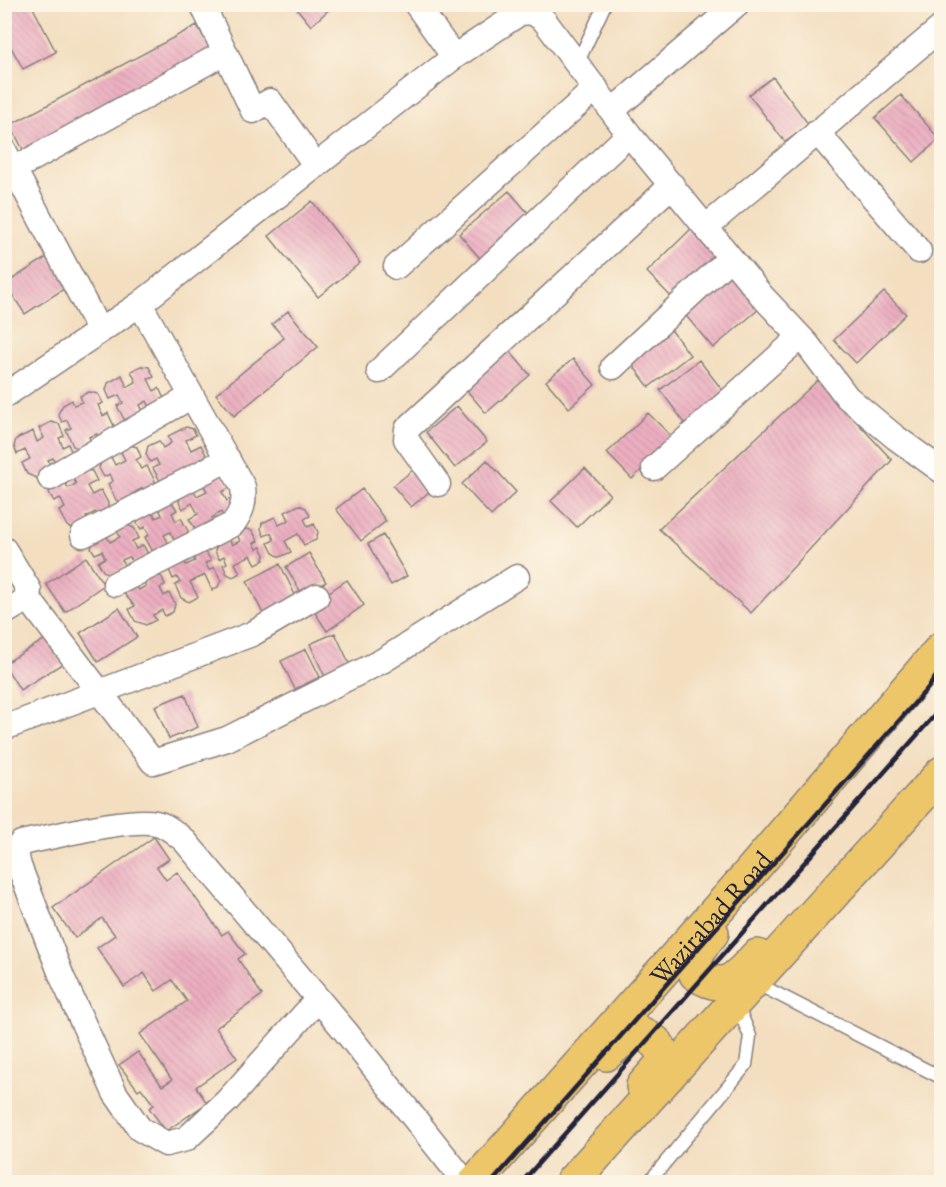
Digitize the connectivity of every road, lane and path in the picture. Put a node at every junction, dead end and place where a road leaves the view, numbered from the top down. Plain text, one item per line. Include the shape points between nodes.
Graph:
1 (202, 4) edge
2 (416, 4) edge
3 (604, 4) edge
4 (736, 4) edge
5 (539, 12) edge
6 (942, 27) edge
7 (224, 53) junction
8 (454, 57) junction
9 (577, 64) junction
10 (596, 88) junction
11 (613, 111) junction
12 (818, 132) junction
13 (629, 134) junction
14 (9, 160) edge
15 (316, 166) junction
16 (672, 185) junction
17 (706, 227) junction
18 (919, 251) dead end
19 (730, 258) junction
20 (396, 267) dead end
21 (140, 304) junction
22 (99, 330) junction
23 (800, 337) junction
24 (614, 367) dead end
25 (379, 370) dead end
26 (4, 396) edge
27 (192, 396) junction
28 (228, 459) junction
29 (654, 468) dead end
30 (942, 471) edge
31 (50, 477) dead end
32 (438, 484) dead end
33 (83, 535) dead end
34 (4, 549) edge
35 (517, 577) dead end
36 (115, 584) dead end
37 (317, 596) dead end
38 (28, 597) junction
39 (4, 613) edge
40 (942, 648) edge
41 (100, 691) junction
42 (4, 728) edge
43 (942, 773) edge
44 (735, 890) junction
45 (799, 934) junction
46 (745, 993) junction
47 (318, 999) junction
48 (574, 1072) junction
49 (942, 1078) edge
50 (622, 1126) junction
51 (465, 1182) edge
52 (475, 1182) edge
53 (572, 1182) edge
54 (649, 1182) edge

1 - 7 street
2 - 8 street
3 - 9 lane
4 - 11 street
5 - 8 street via 520,13
5 - 9 street
6 - 12 street
7 - 14 street
7 - 15 street via 253,111 270,100
8 - 15 street
9 - 10 street
10 - 11 street
10 - 20 street
11 - 13 street
12 - 17 street
12 - 18 street
13 - 16 street
13 - 25 street
14 - 22 street
15 - 21 street
16 - 17 street
16 - 32 street via 407,429 406,439
17 - 19 street
19 - 23 street
19 - 24 street
21 - 22 street
21 - 27 street
22 - 26 street
23 - 29 street
23 - 30 street via 847,397
27 - 28 street
27 - 31 street
28 - 33 street
28 - 36 street via 243,487 245,500 233,524
34 - 38 street via 30,590
35 - 41 street via 382,661 227,739 153,762
37 - 41 street via 252,634
38 - 39 street
38 - 41 street
40 - 44 highway, Wazirabad Road
41 - 42 street
43 - 45 highway
44 - 45 highway via 731,914 694,961 696,974 711,985 740,975 776,937
44 - 48 highway, Wazirabad Road
45 - 46 highway
46 - 49 lane
46 - 50 highway
46 - 54 lane via 750,1036 746,1065
47 - 47 street via 184,840 158,823 137,822 21,843 17,847 19,866 62,977 115,1093 140,1129 166,1144 186,1139 227,1101
47 - 51 street
48 - 50 highway via 590,1070 633,1031 650,1037 663,1053 664,1062 627,1105
48 - 52 highway, Wazirabad Road
50 - 53 highway

